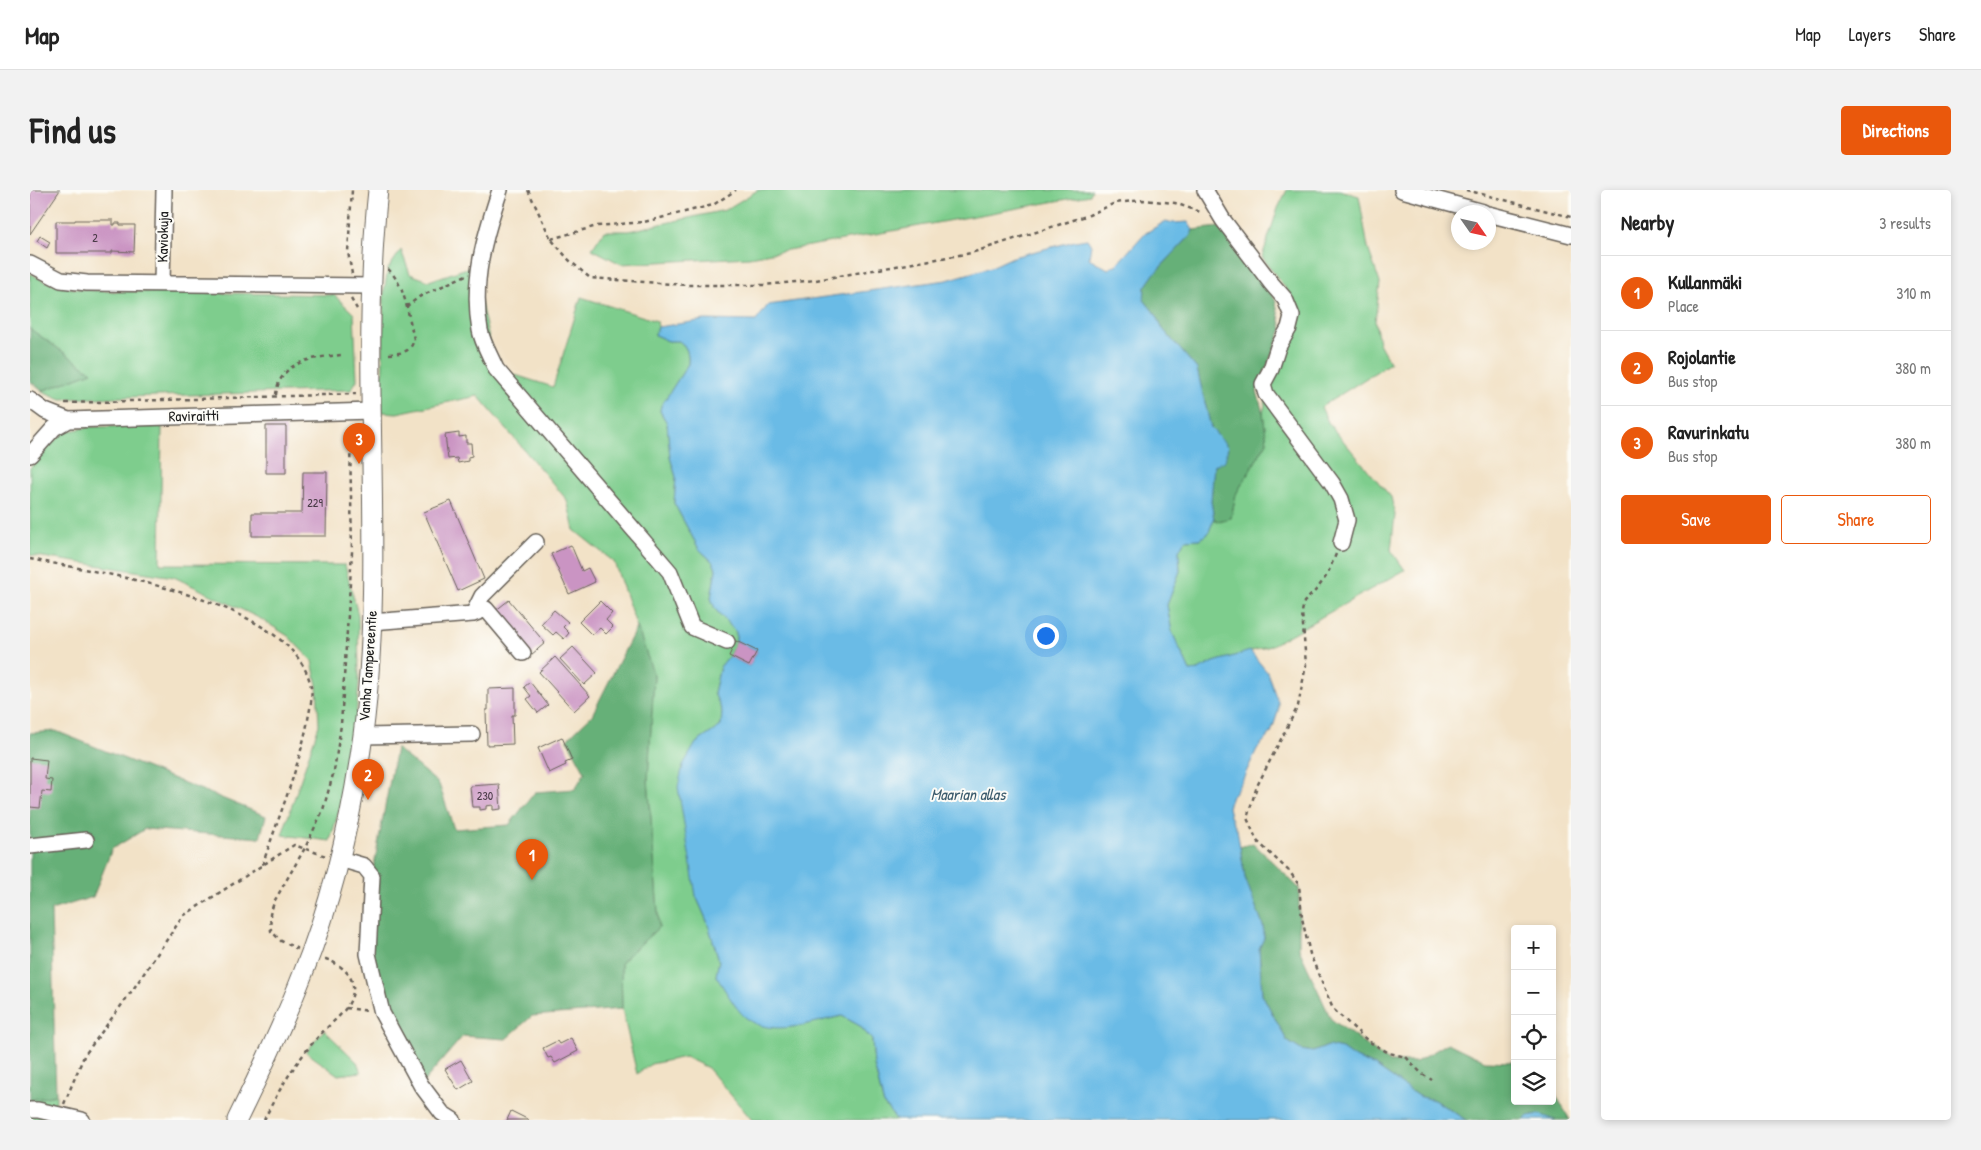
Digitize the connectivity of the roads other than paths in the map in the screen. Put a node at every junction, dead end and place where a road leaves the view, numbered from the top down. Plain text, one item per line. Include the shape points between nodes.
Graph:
1 (164, 190) edge
2 (378, 190) edge
3 (500, 190) edge
4 (1205, 190) edge
5 (1402, 190) edge
6 (1457, 205) edge
7 (1496, 216) edge
8 (1571, 235) edge
9 (30, 264) edge
10 (162, 283) junction
11 (372, 286) junction
12 (30, 400) edge
13 (46, 411) junction
14 (372, 411) junction
15 (30, 414) edge
16 (68, 420) junction
17 (30, 455) edge
18 (536, 542) dead end
19 (1341, 543) road end
20 (473, 614) junction
21 (371, 622) junction
22 (727, 642) dead end
23 (523, 654) dead end
24 (472, 734) dead end
25 (363, 736) junction
26 (86, 840) dead end
27 (30, 846) edge
28 (340, 859) junction
29 (30, 1110) edge
30 (82, 1120) edge
31 (237, 1120) edge
32 (453, 1120) edge

1 - 10 street, Kaviokuja
2 - 11 main road, Vanha Tampereentie
3 - 22 street via 478,272 480,331 496,369 670,572 692,627
4 - 19 street via 1223,220 1286,299 1292,316 1289,328 1263,384 1266,394 1342,499 1346,520
5 - 6 street
7 - 8 street
9 - 10 street via 61,280
10 - 11 street
11 - 14 main road, Vanha Tampereentie
12 - 13 street
13 - 15 street
13 - 16 street
14 - 16 street, Raviraitti
14 - 21 main road, Vanha Tampereentie
16 - 17 street via 54,428
18 - 20 street via 482,596
20 - 21 street
20 - 23 street via 486,609
21 - 25 main road, Vanha Tampereentie
24 - 25 street
25 - 28 main road, Vanha Tampereentie
26 - 27 street
28 - 31 main road, Vanha Tampereentie via 303,975
28 - 32 street via 364,866 372,876 368,954 382,1013 421,1085 442,1113
29 - 30 street

